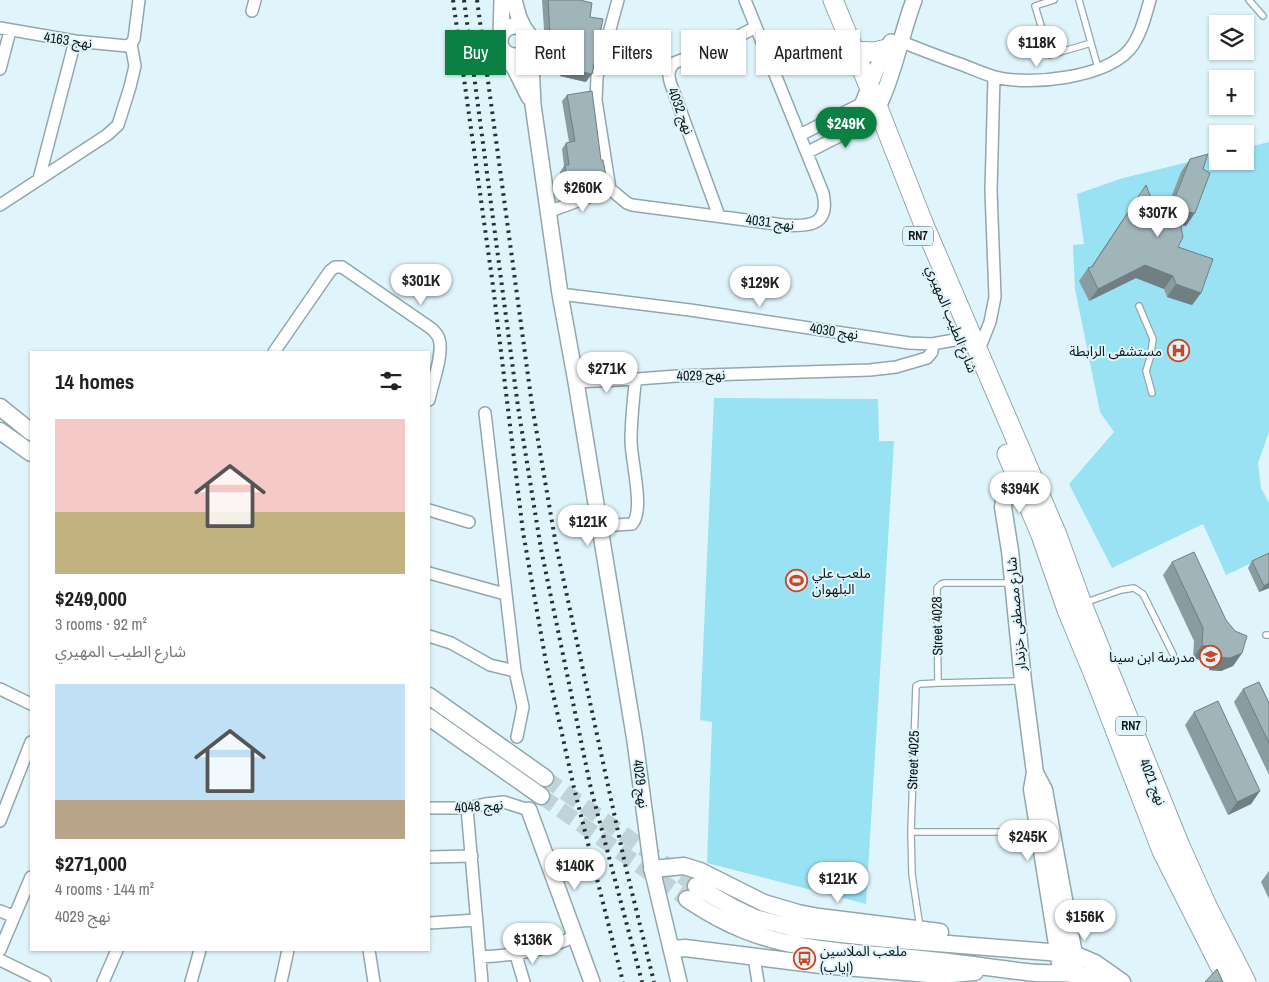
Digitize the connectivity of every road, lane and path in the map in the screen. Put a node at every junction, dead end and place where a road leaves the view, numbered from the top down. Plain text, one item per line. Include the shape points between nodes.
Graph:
1 (139, 0) edge
2 (502, 0) edge
3 (618, 0) edge
4 (745, 0) edge
5 (820, 0) edge
6 (833, 0) edge
7 (914, 0) edge
8 (1054, 0) edge
9 (1079, 0) edge
10 (1150, 0) edge
11 (1249, 0) edge
12 (515, 2) edge
13 (1263, 16) dead end
14 (756, 28) junction
15 (5, 29) edge
16 (501, 30) edge
17 (505, 30) edge
18 (520, 30) edge
19 (525, 30) edge
20 (845, 30) edge
21 (74, 41) junction
22 (133, 42) junction
23 (1091, 43) junction
24 (894, 45) junction
25 (860, 51) edge
26 (506, 55) edge
27 (1098, 68) junction
28 (0, 69) edge
29 (860, 73) edge
30 (530, 75) edge
31 (994, 77) junction
32 (870, 104) junction
33 (532, 105) junction
34 (800, 135) junction
35 (808, 152) junction
36 (39, 179) junction
37 (610, 189) junction
38 (0, 205) edge
39 (548, 212) junction
40 (719, 216) junction
41 (560, 294) junction
42 (1139, 306) dead end
43 (960, 339) junction
44 (932, 344) junction
45 (275, 351) edge
46 (978, 352) junction
47 (638, 379) junction
48 (576, 382) junction
49 (1152, 393) dead end
50 (430, 396) edge
51 (0, 407) edge
52 (485, 413) dead end
53 (0, 431) edge
54 (30, 431) edge
55 (30, 452) edge
56 (1021, 469) junction
57 (430, 510) edge
58 (469, 522) dead end
59 (600, 526) junction
60 (430, 573) edge
61 (1014, 583) junction
62 (505, 594) junction
63 (1082, 604) junction
64 (430, 636) edge
65 (1173, 654) dead end
66 (515, 672) junction
67 (1023, 681) junction
68 (938, 683) junction
69 (0, 691) edge
70 (430, 697) edge
71 (30, 704) edge
72 (430, 718) edge
73 (517, 737) dead end
74 (30, 745) edge
75 (545, 778) tunnel mouth
76 (541, 796) tunnel mouth
77 (430, 808) edge
78 (467, 808) junction
79 (529, 810) joint
80 (0, 820) edge
81 (911, 832) junction
82 (1008, 832) dead end
83 (472, 856) junction
84 (430, 857) edge
85 (652, 869) junction
86 (30, 879) edge
87 (0, 911) edge
88 (13, 916) junction
89 (477, 920) junction
90 (430, 923) edge
91 (921, 935) junction
92 (576, 936) junction
93 (672, 949) junction
94 (0, 950) edge
95 (117, 951) edge
96 (200, 951) edge
97 (288, 951) edge
98 (369, 951) edge
99 (1066, 953) junction
100 (516, 955) junction
101 (480, 957) junction
102 (754, 958) junction
103 (0, 960) edge
104 (1003, 969) junction
105 (1069, 978) edge
106 (45, 982) edge
107 (103, 982) edge
108 (191, 982) edge
109 (281, 982) edge
110 (374, 982) edge
111 (482, 982) edge
112 (524, 982) edge
113 (592, 982) edge
114 (679, 982) edge
115 (758, 982) edge
116 (1101, 982) edge
117 (1122, 982) edge
118 (1228, 982) edge
119 (1246, 982) edge

1 - 22 street
2 - 16 street
3 - 37 street via 597,77 596,100
4 - 14 street, نهج 4031
5 - 32 main road, شارع الطيب المهيري / RN7
6 - 20 main road, شارع الطيب المهيري / RN7
7 - 24 street
8 - 23 lane via 1035,6 1050,55
9 - 23 lane
10 - 27 street via 1139,35 1129,50
11 - 13 lane
12 - 19 street
14 - 34 street, نهج 4031
14 - 40 street, نهج 4032 via 674,63 669,70 672,90
15 - 21 street, نهج 4163
15 - 28 street
17 - 18 street via 516,26
21 - 22 street, نهج 4163 via 122,47
21 - 36 street
22 - 36 street via 135,66 118,125
23 - 27 lane
24 - 25 main road via 874,52
24 - 31 street
24 - 32 street via 876,70
24 - 32 street via 893,70
26 - 33 street
27 - 31 street via 1053,80 1013,81
29 - 32 main road, شارع الطيب المهيري / RN7
30 - 33 street
31 - 46 street via 991,191 995,297 990,322
32 - 34 street
32 - 35 street
32 - 43 main road, شارع الطيب المهيري / RN7
32 - 46 main road, شارع الطيب المهيري / RN7
33 - 39 street, نهج 4029
34 - 35 street, نهج 4031
35 - 40 street, نهج 4031 via 825,204 824,213 813,223 806,226 784,225
36 - 38 street
37 - 39 street
37 - 40 street, نهج 4031 via 632,206
39 - 41 street, نهج 4029
41 - 44 street, نهج 4030
41 - 48 street, نهج 4029
42 - 49 lane via 1153,339 1146,371
43 - 44 street, نهج 4030
43 - 56 main road, شارع الطيب المهيري / RN7
44 - 47 street, نهج 4029 via 927,358 896,367
45 - 50 street via 332,269 338,266 432,329 439,337 439,358
46 - 56 main road, شارع الطيب المهيري / RN7
47 - 48 street
47 - 59 street via 631,443 636,516 632,524
48 - 59 street, نهج 4029
51 - 54 main road
52 - 62 street
53 - 55 main road
56 - 61 main road, شارع مصطفى خزندار via 1007,483 1003,507
56 - 63 main road, نهج 4021 / RN7 via 1057,535
56 - 118 main road, نهج 4021 / RN7 via 1066,610 1162,851
57 - 58 street
59 - 85 street, نهج 4029
60 - 62 street
61 - 67 main road, شارع مصطفى خزندار
61 - 68 lane, Street 4028 via 939,585 936,590
62 - 66 street
63 - 65 lane via 1134,588 1143,594
63 - 119 main road, نهج 4021 / RN7 via 1180,846
64 - 66 street via 451,643 490,665
66 - 73 street via 523,707
67 - 68 lane, Street 4025
67 - 99 main road, شارع مصطفى خزندار via 1035,773 1044,790
68 - 81 lane, Street 4025 via 920,684 915,689
69 - 71 street
70 - 75 main road
72 - 76 main road
74 - 80 street
77 - 78 street, نهج 4048
78 - 79 street, نهج 4048 via 504,802
78 - 83 street
79 - 92 street
81 - 82 lane
81 - 91 lane, Street 4025 via 912,874
83 - 84 street
83 - 89 street
85 - 91 main road via 692,868 764,903 798,913
85 - 93 street, نهج 4029
86 - 88 street
87 - 88 street
88 - 94 street
89 - 90 street
89 - 101 street
91 - 99 main road via 1029,951
91 - 104 main road via 867,937 797,929 755,918 691,892 724,921 745,931 789,943
92 - 100 street via 553,946
92 - 113 street
93 - 102 main road
93 - 114 street, نهج 4029
95 - 107 street
96 - 108 street
97 - 109 street
98 - 110 street
99 - 105 main road, شارع مصطفى خزندار
99 - 117 main road via 1095,963
100 - 101 street
100 - 112 street
101 - 111 street
102 - 104 main road via 940,976
102 - 115 street
103 - 106 street
104 - 105 main road
105 - 116 main road via 1090,976

